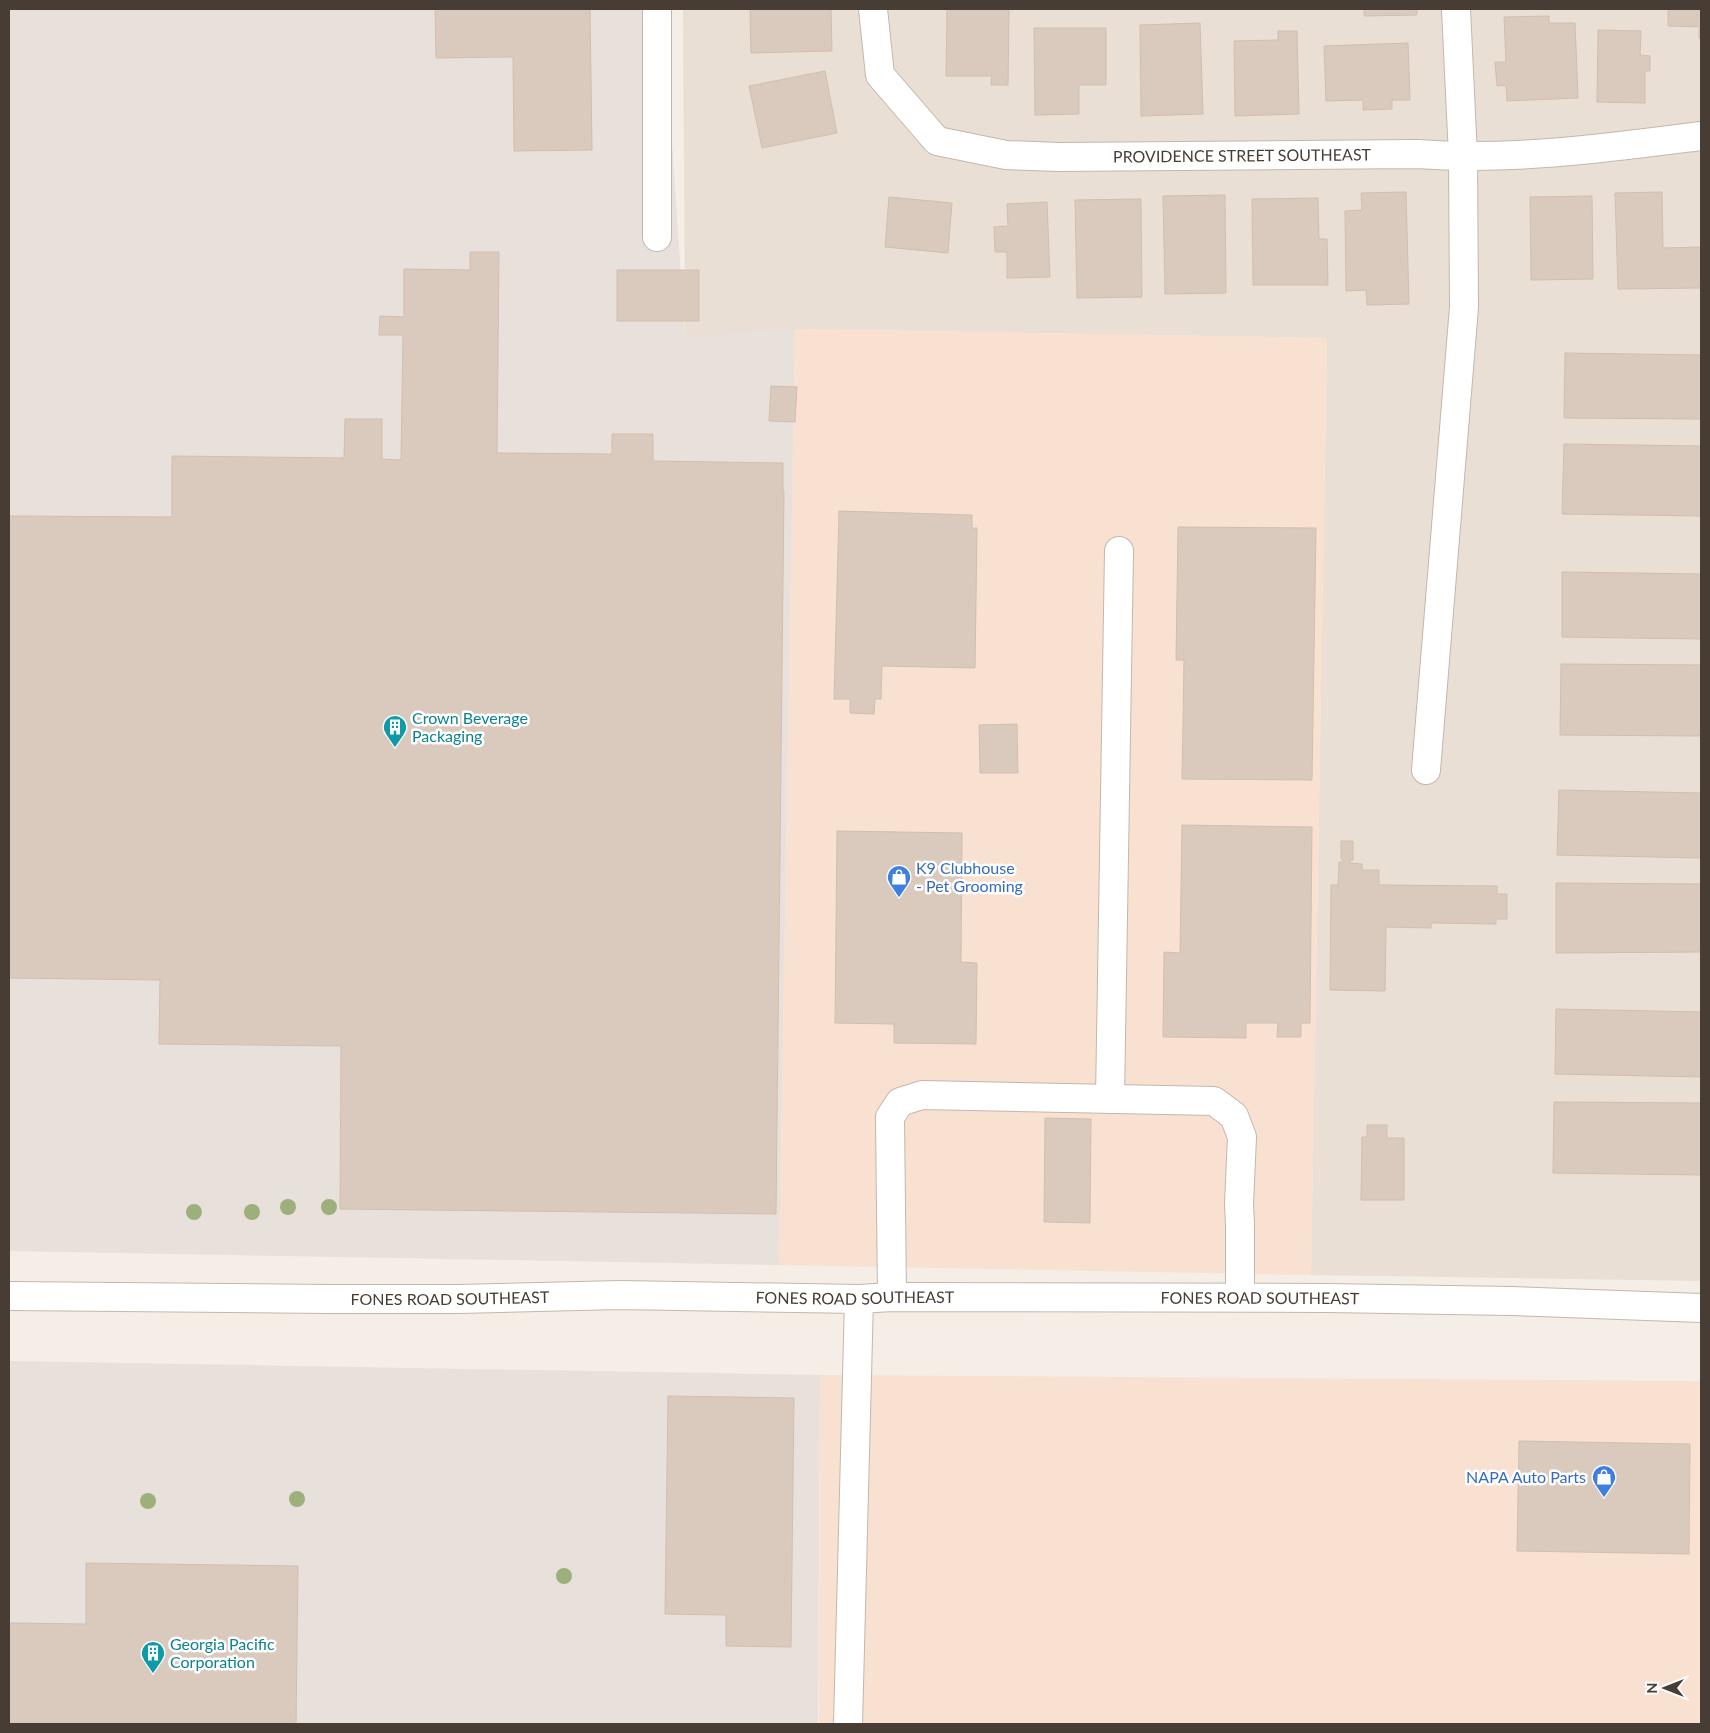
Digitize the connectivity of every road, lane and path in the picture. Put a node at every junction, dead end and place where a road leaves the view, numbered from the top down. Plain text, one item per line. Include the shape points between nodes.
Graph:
1 (657, 9) edge
2 (873, 9) edge
3 (1456, 9) edge
4 (1701, 136) edge
5 (1463, 156) junction
6 (656, 237) dead end
7 (1119, 552) dead end
8 (1426, 770) dead end
9 (1110, 1099) junction
10 (9, 1296) edge
11 (892, 1297) junction
12 (1240, 1297) junction
13 (859, 1299) junction
14 (1701, 1308) edge
15 (848, 1724) edge

1 - 6 street
2 - 5 street, PROVIDENCE STREET SOUTHEAST via 880,75 937,141 1006,155
3 - 5 street
4 - 5 street, PROVIDENCE STREET SOUTHEAST via 1522,156
5 - 8 street via 1464,307
7 - 9 street
9 - 11 street via 922,1095 900,1102 890,1117
9 - 12 street via 1214,1101 1234,1116 1242,1137
10 - 13 street, FONES ROAD SOUTHEAST via 458,1299 620,1295
11 - 12 street, FONES ROAD SOUTHEAST
11 - 13 street, FONES ROAD SOUTHEAST
12 - 14 street, FONES ROAD SOUTHEAST via 1511,1300
13 - 15 street

